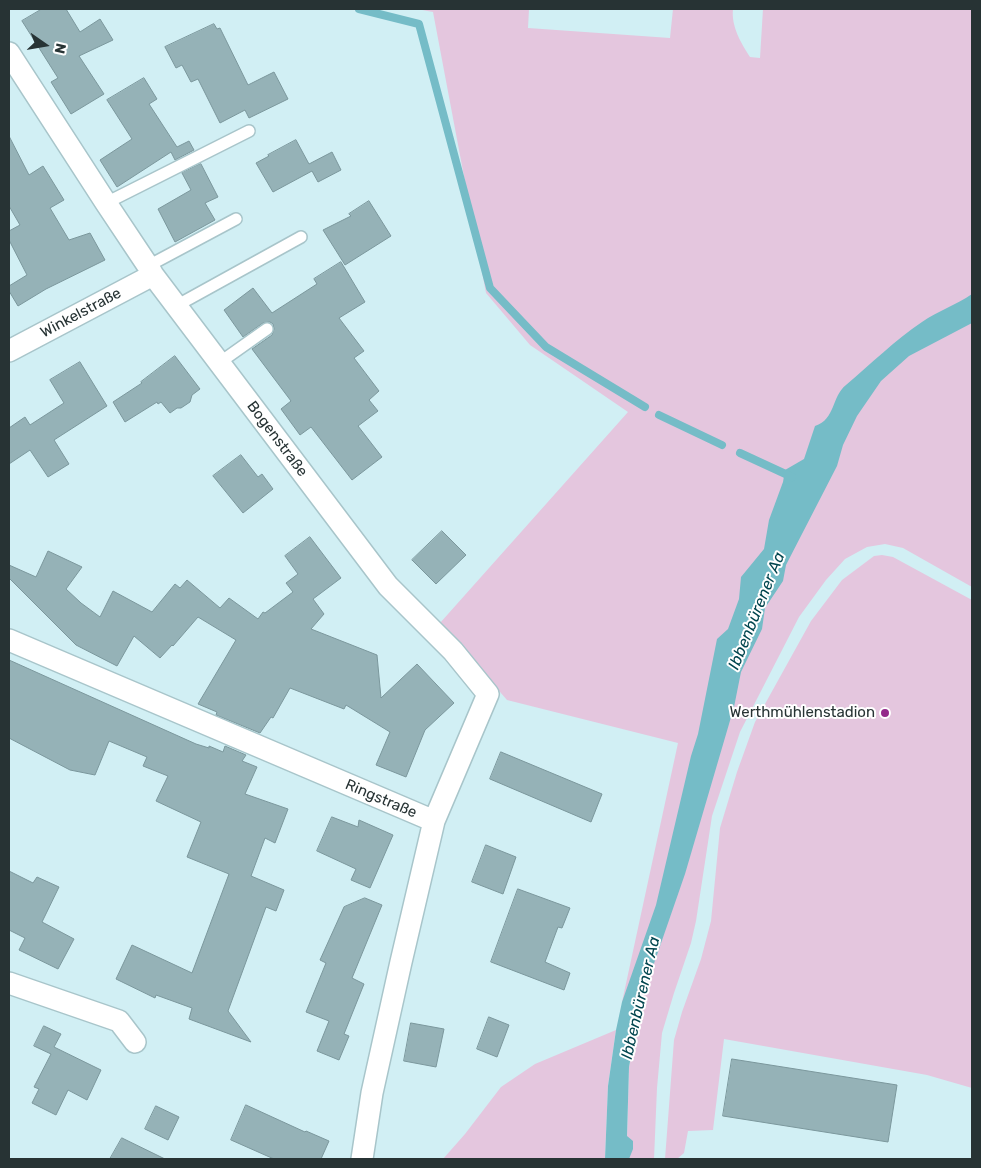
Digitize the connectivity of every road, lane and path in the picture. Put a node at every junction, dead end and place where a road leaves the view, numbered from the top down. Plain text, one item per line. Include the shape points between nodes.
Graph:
1 (9, 53) edge
2 (249, 131) dead end
3 (106, 203) junction
4 (236, 219) dead end
5 (301, 237) dead end
6 (150, 270) junction
7 (176, 306) junction
8 (267, 329) dead end
9 (9, 351) edge
10 (219, 363) junction
11 (9, 640) edge
12 (434, 821) junction
13 (9, 983) edge
14 (135, 1042) dead end
15 (362, 1159) edge

1 - 3 street, Bogenstraße
2 - 3 lane
3 - 6 street, Bogenstraße
4 - 6 lane
5 - 7 lane
6 - 7 street, Bogenstraße
6 - 9 street, Winkelstraße
7 - 10 street, Bogenstraße
8 - 10 lane
10 - 12 street, Bogenstraße via 388,586 453,651 488,694
11 - 12 street, Ringstraße
12 - 15 street, Ringstraße via 374,1084
13 - 14 street via 119,1021

